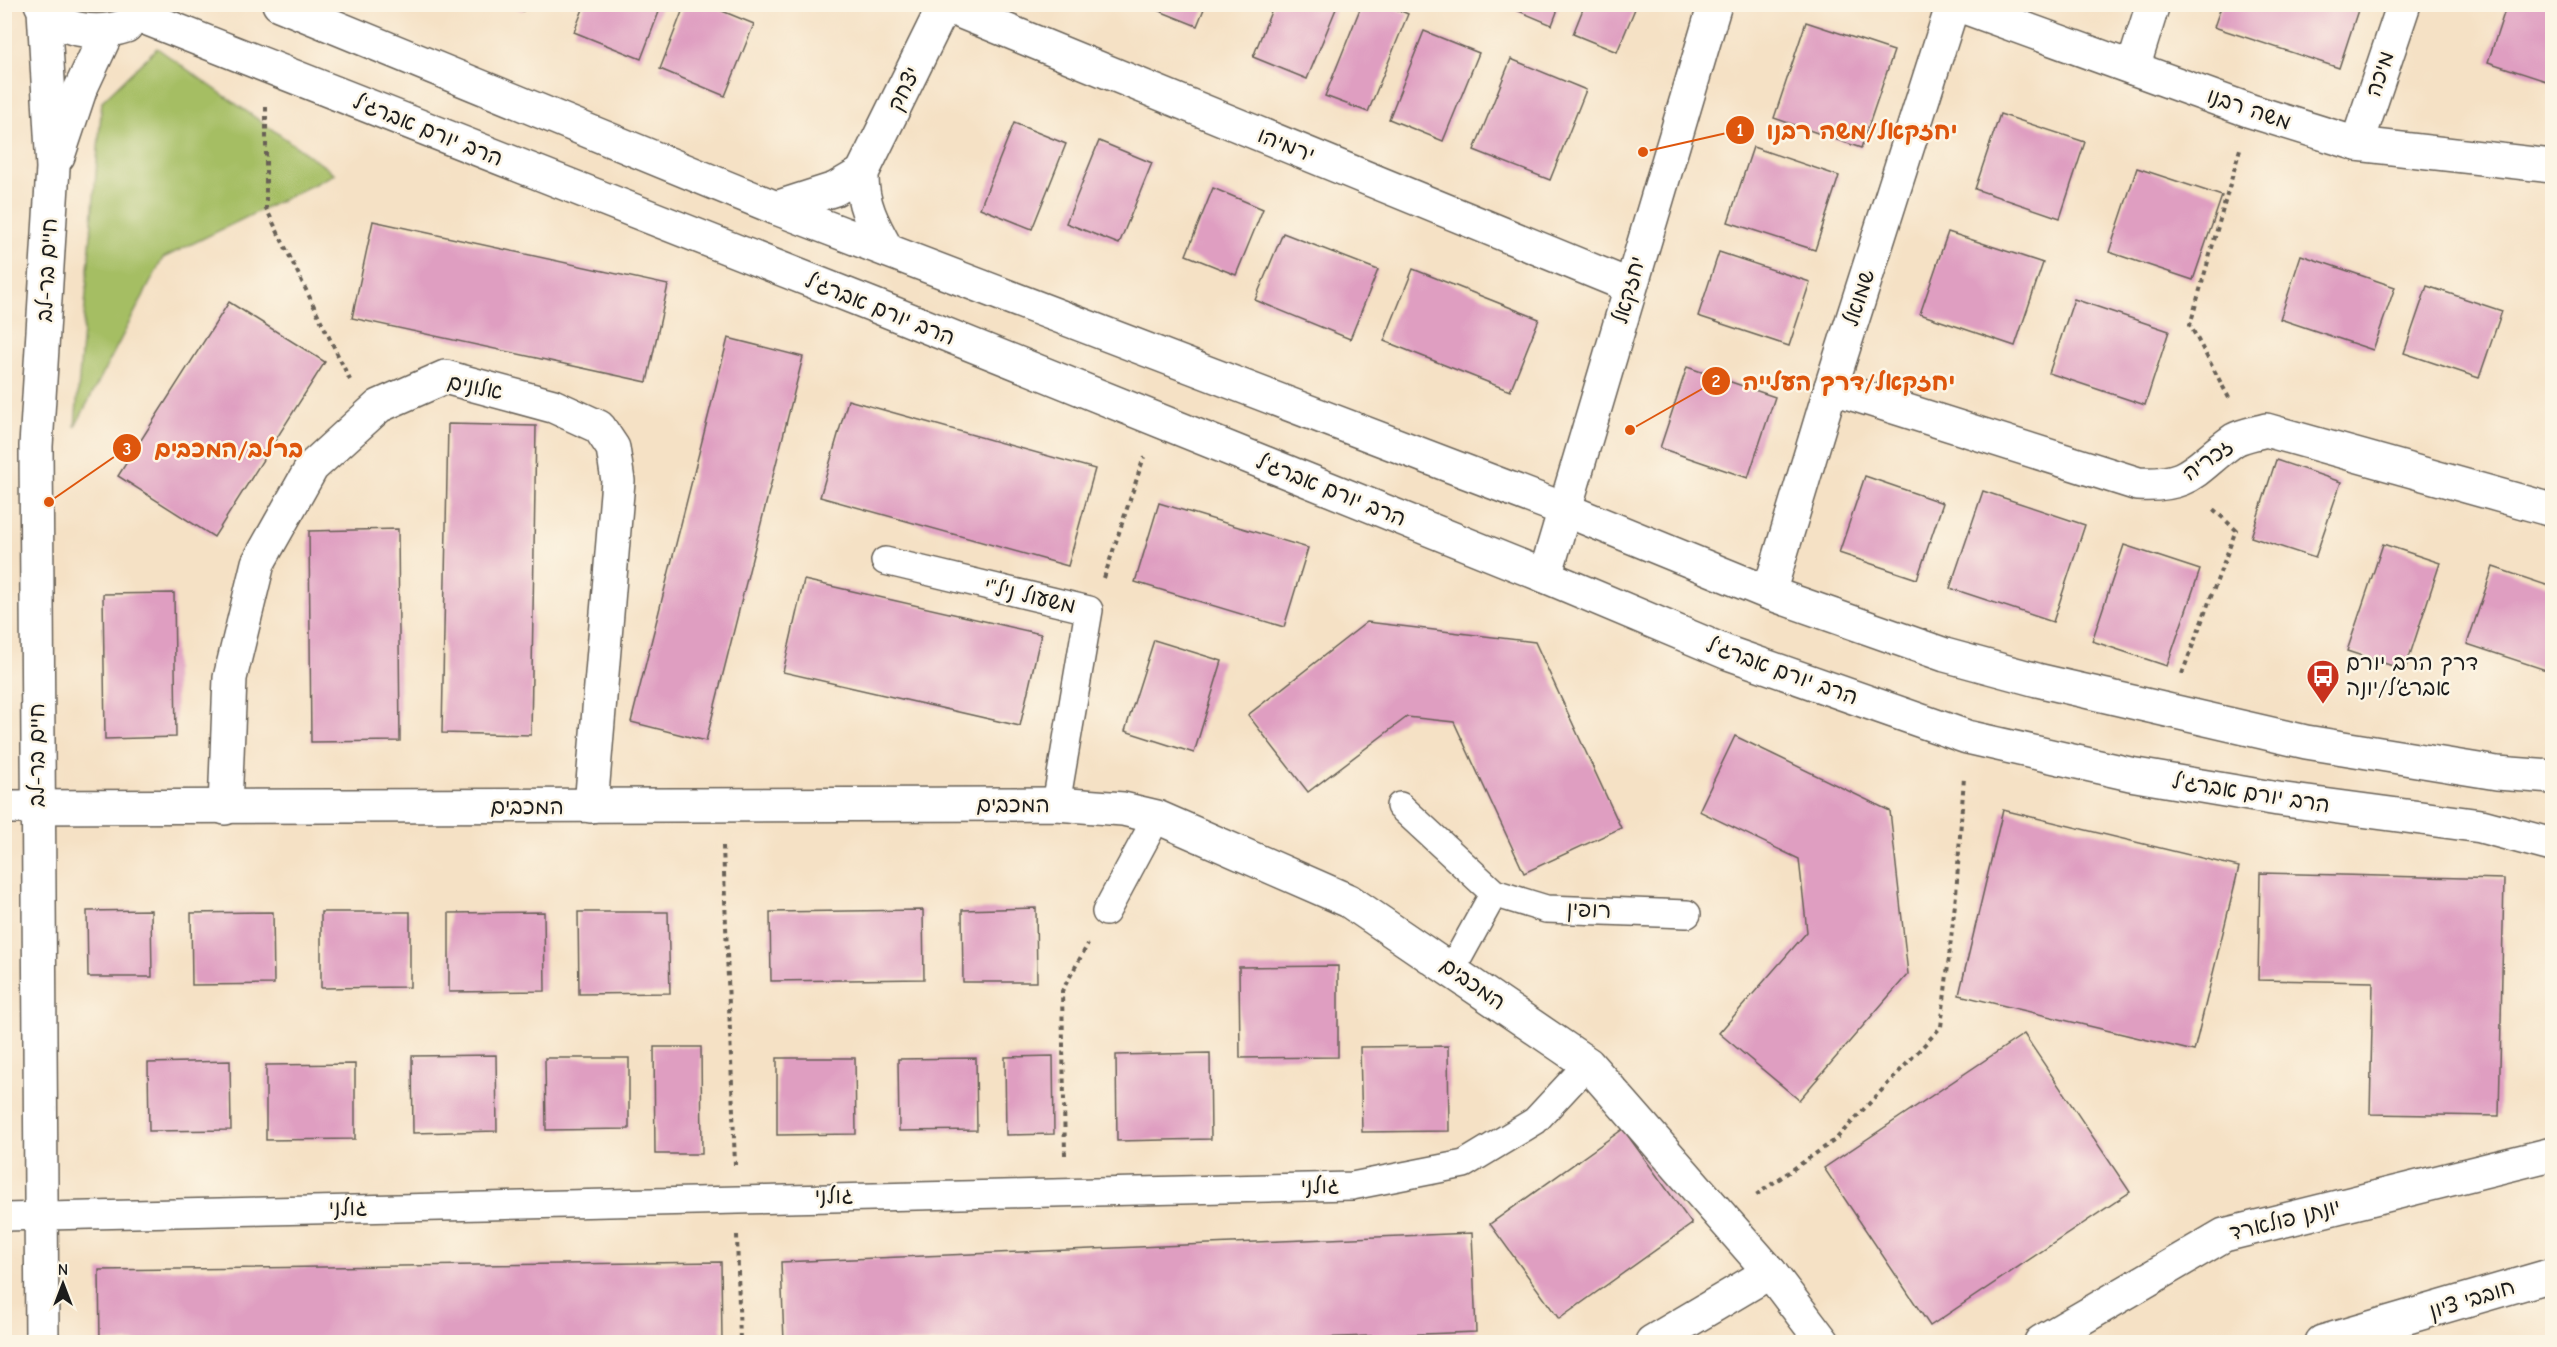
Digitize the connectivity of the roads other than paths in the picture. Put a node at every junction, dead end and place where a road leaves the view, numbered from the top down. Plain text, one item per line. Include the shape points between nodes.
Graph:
1 (279, 4) edge
2 (1715, 4) edge
3 (1954, 4) edge
4 (2153, 4) edge
5 (2404, 4) edge
6 (944, 5) edge
7 (43, 7) edge
8 (149, 11) edge
9 (107, 32) junction
10 (2133, 68) junction
11 (2357, 144) junction
12 (2553, 166) edge
13 (52, 168) junction
14 (862, 173) junction
15 (776, 208) junction
16 (887, 250) junction
17 (1630, 286) junction
18 (1831, 387) junction
19 (1566, 510) junction
20 (2553, 510) edge
21 (885, 561) dead end
22 (1545, 576) junction
23 (1769, 593) junction
24 (2553, 777) edge
25 (1056, 804) junction
26 (37, 806) junction
27 (591, 806) junction
28 (1400, 806) dead end
29 (4, 807) edge
30 (225, 808) junction
31 (1157, 818) junction
32 (2553, 845) edge
33 (1494, 893) junction
34 (1106, 912) road end
35 (1687, 914) dead end
36 (1452, 969) junction
37 (1588, 1064) junction
38 (2553, 1154) edge
39 (40, 1215) junction
40 (4, 1216) edge
41 (1770, 1272) junction
42 (2553, 1275) edge
43 (42, 1342) edge
44 (1652, 1342) edge
45 (1823, 1342) edge
46 (2041, 1342) edge
47 (2322, 1342) edge

1 - 15 street
2 - 17 street, יחזקאל
3 - 10 street, משה רבנו
3 - 18 street, שמואל
4 - 10 street
5 - 11 street, מיכה
6 - 14 street, יצחק
6 - 17 street, ירמיהו
7 - 9 street via 71,27
7 - 13 street, חיים בר-לב
8 - 9 street via 135,23
8 - 22 street, הרב יורם אברג'ל via 266,65
9 - 13 street, חיים בר-לב via 80,90
10 - 11 street, משה רבנו
11 - 12 street, משה רבנו
13 - 26 street, חיים בר-לב via 36,446
14 - 15 street via 835,189
14 - 16 street via 866,211
15 - 16 street
16 - 19 street
17 - 19 street, יחזקאל
18 - 20 street, זכריה via 2138,484 2165,486 2183,479 2236,439 2266,430
18 - 23 street, שמואל
19 - 22 street, יחזקאל
19 - 23 street
21 - 25 lane, משעול ניל"י via 1089,610
22 - 32 street, הרב יורם אברג'ל via 1728,653 1967,737 2130,774 2278,799 2481,826
23 - 24 street via 1945,655 2169,710 2306,742 2497,773
25 - 27 street, המכבים
25 - 31 street, המכבים via 1123,809
26 - 29 street, המכבים
26 - 30 street, המכבים
26 - 39 street, חיים בר-לב
27 - 30 street, המכבים
27 - 30 street, אלונים via 618,481 613,448 599,427 553,406 445,377 379,406 312,467 258,563 230,678
28 - 33 lane, רופין
31 - 34 lane
31 - 36 street, המכבים via 1349,901
33 - 35 lane, רופין via 1546,909
33 - 36 lane
36 - 37 street, המכבים
37 - 39 lane, גולני via 1535,1121 1464,1164 1352,1186
37 - 41 street, המכבים
38 - 46 street, יונתן פולארד via 2224,1235
39 - 40 lane, גולני
39 - 43 street, חיים בר-לב
41 - 44 street
41 - 45 street, המכבים
42 - 47 street, חובבי ציון

